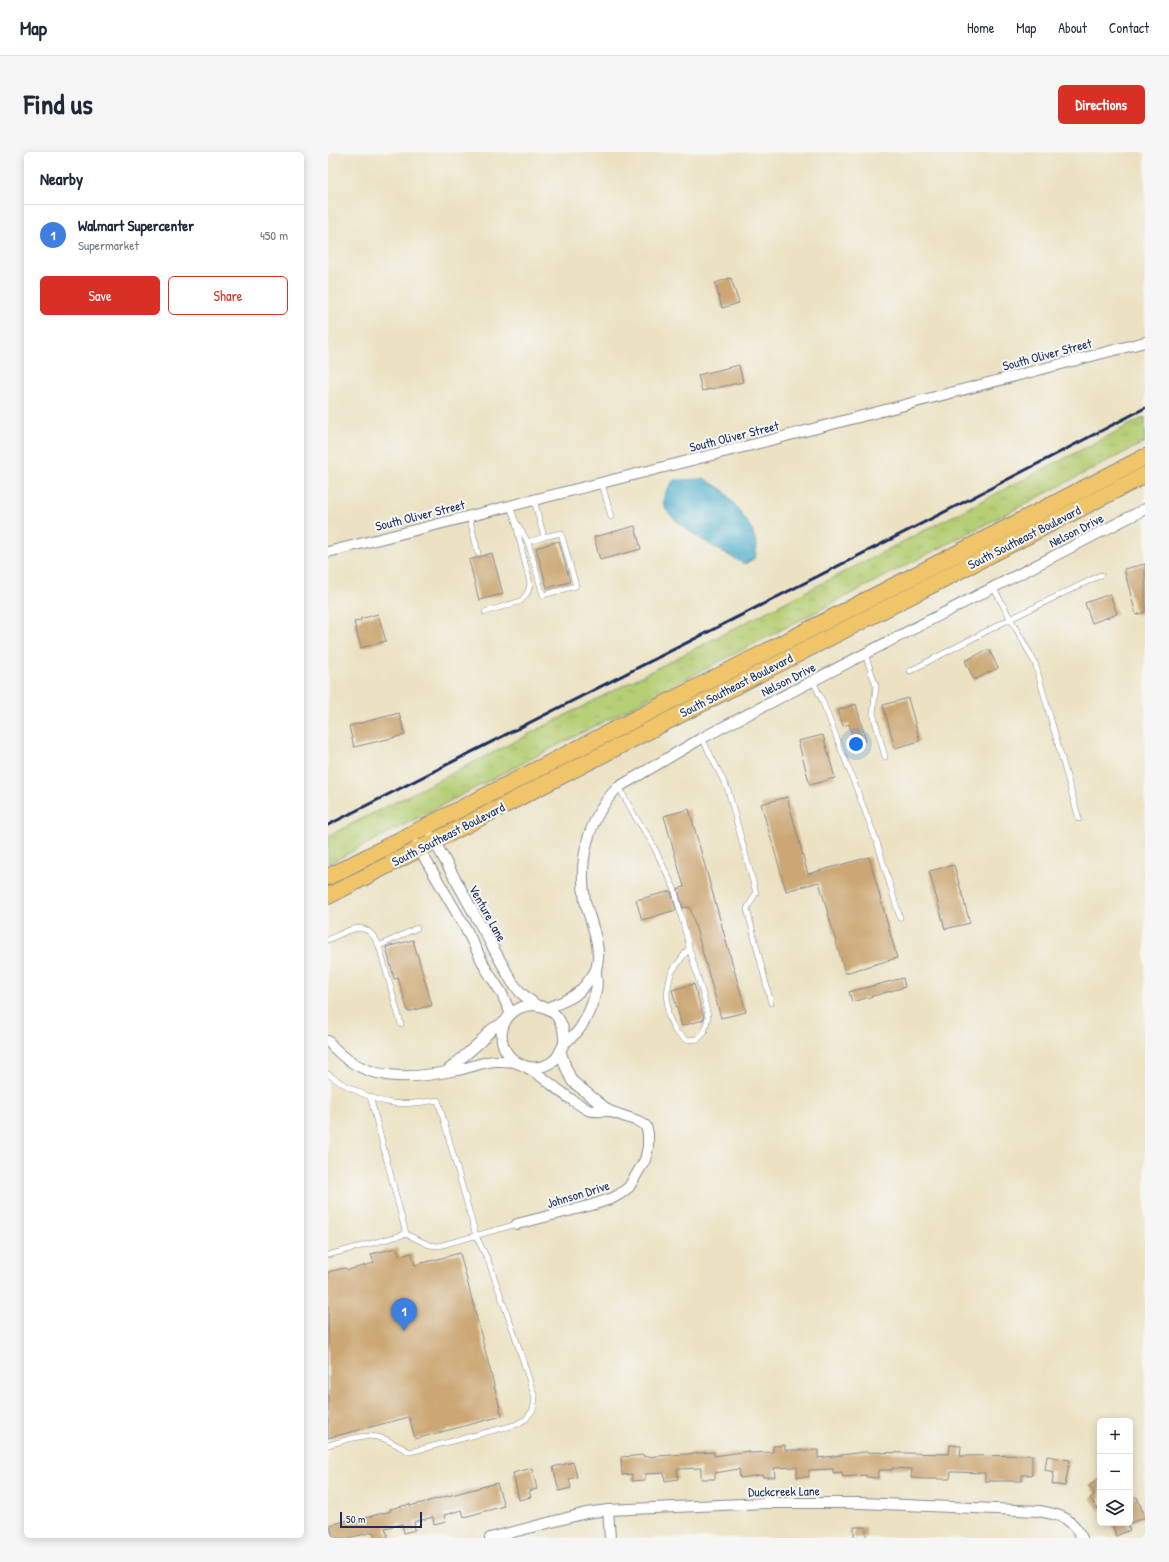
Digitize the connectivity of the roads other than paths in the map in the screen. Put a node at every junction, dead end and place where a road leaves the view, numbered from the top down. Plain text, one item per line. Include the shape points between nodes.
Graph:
1 (1145, 342) edge
2 (1145, 457) edge
3 (1145, 475) edge
4 (602, 483) junction
5 (534, 500) junction
6 (510, 506) junction
7 (1145, 508) edge
8 (469, 516) junction
9 (611, 518) dead end
10 (514, 520) junction
11 (544, 537) junction
12 (528, 542) junction
13 (328, 552) edge
14 (478, 553) dead end
15 (1101, 575) dead end
16 (993, 587) junction
17 (485, 612) dead end
18 (1010, 619) junction
19 (865, 654) junction
20 (910, 671) dead end
21 (813, 681) junction
22 (702, 738) junction
23 (885, 757) dead end
24 (619, 787) junction
25 (1079, 819) dead end
26 (426, 826) junction
27 (411, 834) junction
28 (434, 841) junction
29 (419, 848) junction
30 (328, 877) edge
31 (328, 896) edge
32 (900, 918) dead end
33 (417, 928) dead end
34 (328, 940) edge
35 (379, 946) junction
36 (690, 948) junction
37 (596, 970) junction
38 (771, 1003) dead end
39 (536, 1005) junction
40 (547, 1008) junction
41 (508, 1018) junction
42 (401, 1024) dead end
43 (328, 1041) edge
44 (562, 1048) junction
45 (516, 1063) junction
46 (447, 1071) junction
47 (328, 1074) edge
48 (370, 1096) junction
49 (610, 1111) junction
50 (517, 1224) joint
51 (406, 1234) junction
52 (476, 1236) junction
53 (328, 1255) edge
54 (328, 1445) edge
55 (608, 1510) junction
56 (1080, 1534) edge
57 (490, 1538) edge
58 (610, 1538) edge

1 - 4 street, South Oliver Street
2 - 26 main road, South Southeast Boulevard
3 - 28 main road, South Southeast Boulevard
4 - 5 street, South Oliver Street
4 - 9 lane
5 - 6 street, South Oliver Street
5 - 11 lane
6 - 8 street, South Oliver Street
6 - 10 lane
7 - 16 street, Nelson Drive
8 - 13 street, South Oliver Street
8 - 14 lane
10 - 12 lane
10 - 17 lane via 530,584 528,592 521,601
11 - 12 lane
11 - 12 lane via 561,533 576,586 543,595
15 - 18 lane
16 - 18 lane
16 - 19 street, Nelson Drive
18 - 20 lane
18 - 25 lane via 1035,663
19 - 21 street, Nelson Drive
19 - 23 lane via 876,686 873,712
21 - 22 street, Nelson Drive
21 - 32 lane via 877,842
22 - 24 street, Nelson Drive
22 - 38 lane via 728,790 756,893 747,909
24 - 36 lane via 650,839 674,888
24 - 37 street, Nelson Drive via 606,800 596,816 584,854 585,899 598,954
26 - 27 main road, South Southeast Boulevard
26 - 28 street, Venture Lane
27 - 29 street, Venture Lane
27 - 30 main road, South Southeast Boulevard
28 - 29 main road, South Southeast Boulevard
28 - 39 street, Venture Lane via 512,982
29 - 31 main road, South Southeast Boulevard
29 - 41 street, Venture Lane via 501,992
33 - 35 lane
34 - 35 lane via 354,928 364,928 370,932
35 - 42 lane
36 - 36 lane via 708,1017 704,1033 698,1039 686,1040 676,1031 668,1015 667,993 671,973
37 - 40 street via 587,984 570,999
37 - 44 street, Nelson Drive via 597,989 590,1007 578,1032
39 - 40 street
39 - 41 street via 518,1009
40 - 44 street via 562,1022 565,1033
41 - 45 street via 502,1031 502,1040 509,1057
41 - 46 street via 492,1029
43 - 46 street via 349,1060 378,1074 405,1078
44 - 45 street via 546,1066 531,1068
44 - 49 street via 572,1081
45 - 46 street via 496,1061
45 - 49 street via 589,1110
47 - 48 lane via 350,1088
48 - 51 lane
48 - 52 lane via 391,1103 404,1104 438,1100
49 - 50 street, Johnson Drive via 646,1126 648,1146 645,1160 629,1187 613,1198
50 - 52 lane
51 - 52 lane via 429,1245 439,1246
51 - 53 lane
52 - 54 lane via 488,1260 527,1371 535,1398 533,1410 526,1419 515,1426 410,1452 386,1439 375,1437 361,1436
55 - 56 street, Duckcreek Lane via 790,1503 1006,1508 1039,1510 1060,1515 1069,1520
55 - 57 street, Duckcreek Lane via 586,1513
55 - 58 street

